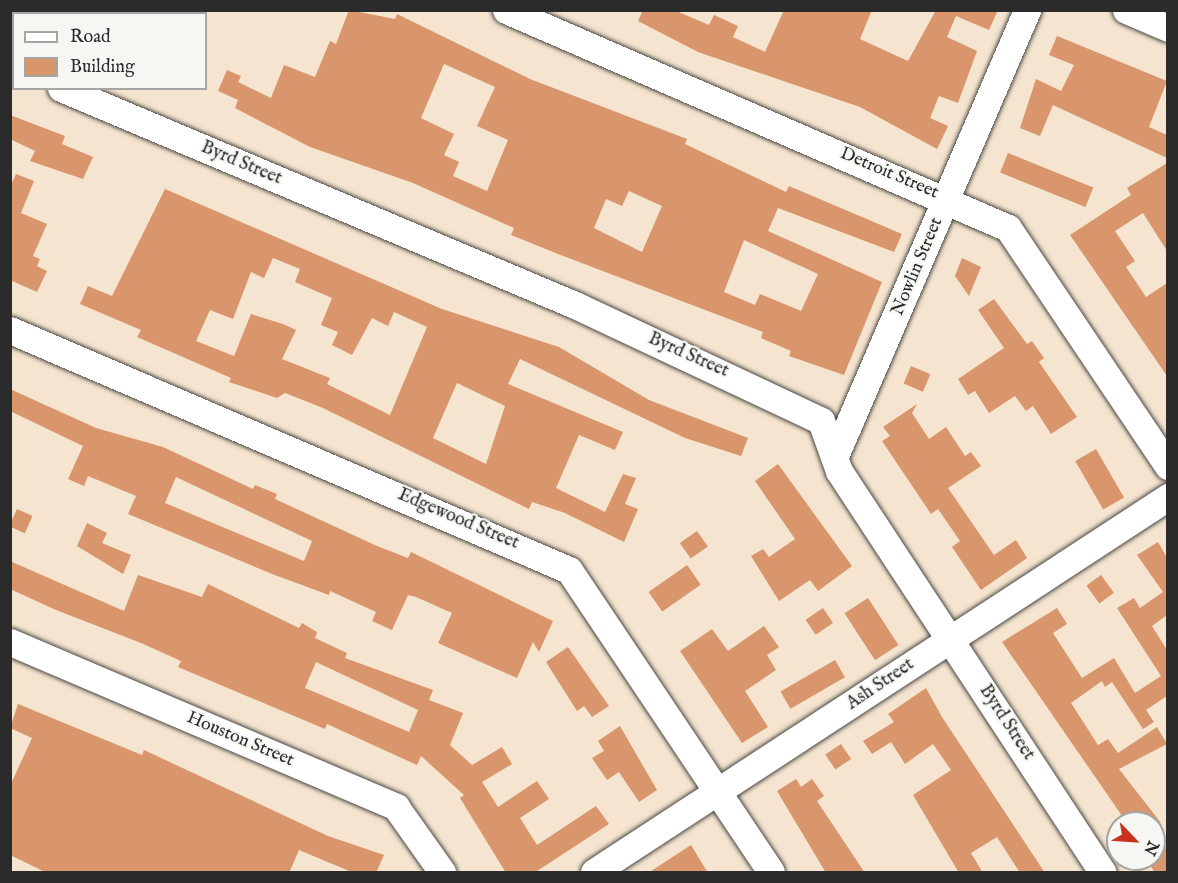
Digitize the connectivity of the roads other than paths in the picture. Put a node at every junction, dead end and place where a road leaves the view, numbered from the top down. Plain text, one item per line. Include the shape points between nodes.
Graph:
1 (506, 10) edge
2 (1027, 10) edge
3 (1126, 10) edge
4 (1167, 28) edge
5 (67, 90) edge
6 (947, 199) junction
7 (10, 330) edge
8 (835, 456) junction
9 (1167, 466) edge
10 (1167, 497) edge
11 (951, 639) junction
12 (10, 642) edge
13 (720, 793) junction
14 (442, 873) edge
15 (594, 873) edge
16 (771, 873) edge
17 (1102, 873) edge

1 - 6 street, Detroit Street
2 - 6 street, Nowlin Street
3 - 4 street
5 - 8 street, Byrd Street via 575,305 789,402 821,421
6 - 8 street, Nowlin Street
6 - 9 street, Detroit Street via 1008,228 1018,239
7 - 13 street, Edgewood Street via 569,570
8 - 11 street, Byrd Street via 851,490
10 - 11 street, Ash Street
11 - 13 street, Ash Street
11 - 17 street, Byrd Street
12 - 14 street, Houston Street via 396,807
13 - 15 street, Ash Street
13 - 16 street, Edgewood Street

